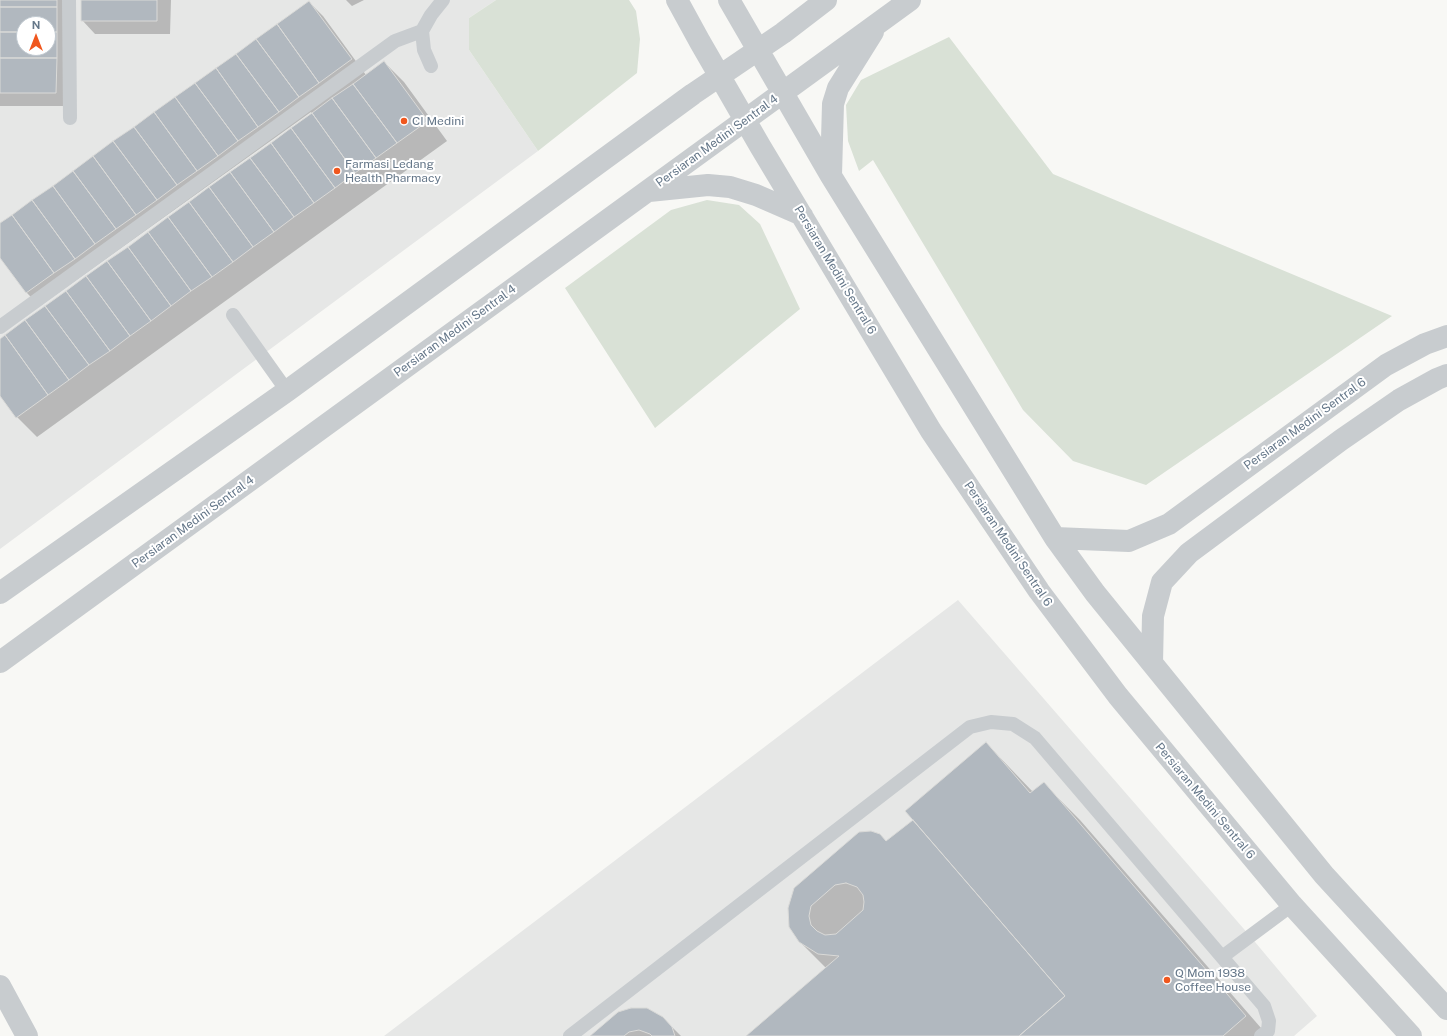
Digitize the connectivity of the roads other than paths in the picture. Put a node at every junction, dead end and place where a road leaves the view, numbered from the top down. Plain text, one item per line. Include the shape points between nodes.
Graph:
1 (69, 0) edge
2 (443, 0) edge
3 (677, 0) edge
4 (729, 0) edge
5 (826, 0) edge
6 (910, 0) edge
7 (880, 21) junction
8 (422, 32) junction
9 (758, 50) junction
10 (431, 66) dead end
11 (720, 77) junction
12 (782, 94) junction
13 (70, 118) dead end
14 (746, 120) junction
15 (831, 176) junction
16 (648, 191) junction
17 (802, 215) junction
18 (233, 315) dead end
19 (0, 327) edge
20 (1447, 336) edge
21 (1447, 375) edge
22 (287, 391) junction
23 (1322, 411) junction
24 (1341, 440) junction
25 (1054, 538) junction
26 (0, 593) edge
27 (0, 662) edge
28 (1152, 663) junction
29 (1292, 905) junction
30 (1222, 957) junction
31 (0, 986) edge
32 (1447, 1009) edge
33 (27, 1036) edge
34 (570, 1036) edge
35 (1262, 1036) edge
36 (1411, 1036) edge

1 - 13 lane
2 - 8 lane
3 - 11 street, Persiaran Medini Sentral 6
4 - 9 street
5 - 9 street
6 - 7 street, Persiaran Medini Sentral 4
7 - 12 street, Persiaran Medini Sentral 4
7 - 15 street via 838,88 833,104
8 - 10 lane via 424,50
8 - 19 lane via 395,40
9 - 11 street
9 - 12 street
11 - 14 street, Persiaran Medini Sentral 6
11 - 22 street via 693,94
12 - 14 street, Persiaran Medini Sentral 4
12 - 15 street
14 - 16 street, Persiaran Medini Sentral 4
14 - 17 street, Persiaran Medini Sentral 6
15 - 25 street
16 - 17 street via 708,185 730,187
16 - 27 street, Persiaran Medini Sentral 4
17 - 29 street, Persiaran Medini Sentral 6 via 931,431 1039,592 1118,696
18 - 22 lane
20 - 23 street, Persiaran Medini Sentral 6 via 1425,344 1386,365
21 - 24 street via 1399,400
22 - 26 street
23 - 24 street
23 - 25 street, Persiaran Medini Sentral 6 via 1169,524 1129,540
24 - 28 street via 1189,553 1162,582 1152,616
25 - 28 street
28 - 32 street via 1324,876
29 - 30 lane
29 - 36 street, Persiaran Medini Sentral 6
30 - 34 lane via 1035,738 1013,724 992,722 970,727
30 - 35 lane via 1264,1006 1269,1021 1268,1031
31 - 33 street

